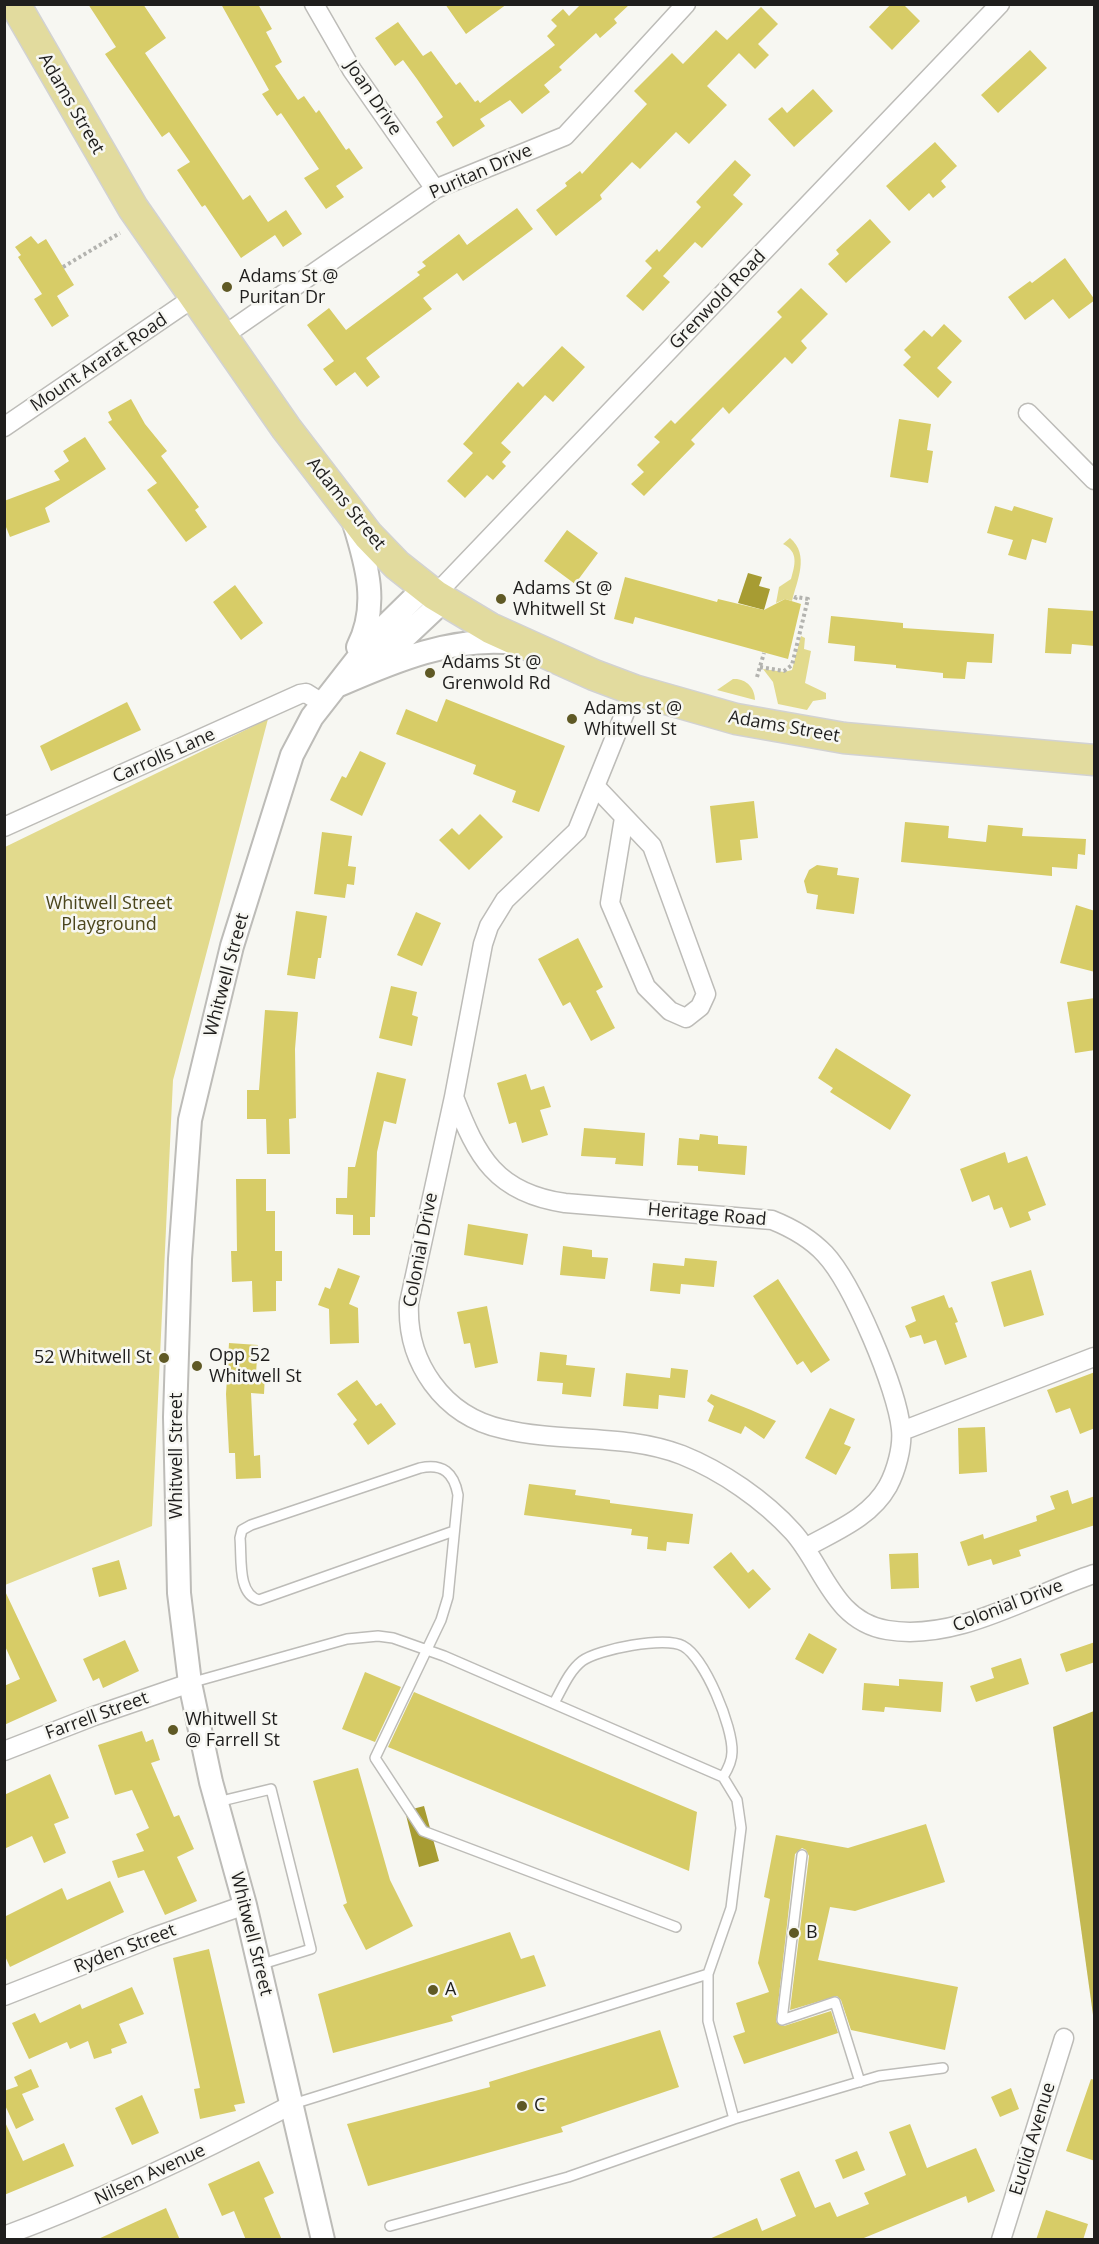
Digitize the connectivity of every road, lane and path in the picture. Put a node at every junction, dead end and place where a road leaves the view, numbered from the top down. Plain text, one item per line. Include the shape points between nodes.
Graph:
1 (15, 4) edge
2 (314, 4) edge
3 (686, 4) edge
4 (1000, 4) edge
5 (435, 189) junction
6 (120, 233) dead end
7 (63, 267) dead end
8 (194, 298) junction
9 (223, 336) junction
10 (1028, 413) dead end
11 (4, 427) edge
12 (1095, 480) edge
13 (352, 517) junction
14 (434, 595) junction
15 (794, 602) dead end
16 (523, 644) junction
17 (764, 653) dead end
18 (760, 666) junction
19 (757, 677) dead end
20 (338, 686) junction
21 (634, 690) junction
22 (322, 703) junction
23 (1095, 760) edge
24 (595, 786) junction
25 (624, 818) junction
26 (4, 827) edge
27 (454, 1097) junction
28 (1095, 1358) edge
29 (902, 1431) junction
30 (454, 1531) junction
31 (805, 1548) junction
32 (1095, 1574) edge
33 (427, 1650) junction
34 (190, 1683) junction
35 (554, 1703) junction
36 (4, 1751) edge
37 (723, 1778) junction
38 (216, 1802) junction
39 (802, 1855) dead end
40 (245, 1905) junction
41 (676, 1927) dead end
42 (259, 1965) junction
43 (708, 1974) junction
44 (4, 1996) edge
45 (1064, 2038) dead end
46 (943, 2068) dead end
47 (860, 2082) junction
48 (291, 2105) junction
49 (734, 2119) junction
50 (390, 2226) dead end
51 (1003, 2235) edge
52 (4, 2236) edge
53 (323, 2240) edge
54 (984, 2240) edge

1 - 8 main road, Adams Street via 117,181
2 - 5 street, Joan Drive via 352,70
3 - 5 street, Puritan Drive via 566,136
4 - 14 street, Grenwold Road
5 - 9 street, Puritan Drive
6 - 7 path
8 - 9 main road, Adams Street
8 - 11 street, Mount Ararat Road
9 - 13 main road, Adams Street
10 - 12 street
13 - 14 main road, Adams Street via 386,554
13 - 20 street via 366,563 370,613 366,632
14 - 16 main road, Adams Street
14 - 20 street, Whitwell Street via 392,649
15 - 18 path via 796,597 808,599 792,665 784,671
16 - 20 street via 439,649 399,660
16 - 21 main road, Adams Street
17 - 18 path
18 - 19 path
20 - 22 street, Whitwell Street
21 - 23 main road, Adams Street via 779,728
21 - 24 street, Colonial Drive
22 - 26 street, Carrolls Lane via 306,693 300,694
22 - 34 street, Whitwell Street via 297,743 278,797 232,946 190,1120 175,1418 179,1593
24 - 25 street
24 - 27 street, Colonial Drive via 577,831 515,889 489,926 477,966
25 - 25 street via 610,903 646,987 670,1011 686,1018 700,1007 706,994 652,846
27 - 29 street, Heritage Road via 470,1140 483,1159 532,1196 565,1203 758,1217 789,1227 813,1243 838,1269 857,1304 897,1405
27 - 31 street, Colonial Drive via 409,1303 410,1334 422,1369 433,1385 459,1409 502,1429 638,1443 682,1455 731,1481 783,1522
28 - 29 street
29 - 31 street, Heritage Road via 894,1472 879,1501 858,1518
30 - 30 lane via 456,1483 443,1468 420,1468 242,1530 244,1590 250,1598 259,1600
30 - 33 lane via 448,1597
31 - 32 street, Colonial Drive via 830,1592 858,1618 885,1630 947,1630
33 - 34 lane via 393,1638 363,1636
33 - 35 lane
33 - 41 lane via 375,1758 423,1831
34 - 36 street, Farrell Street
34 - 38 street, Whitwell Street
35 - 37 lane
35 - 37 lane via 572,1670 595,1653 669,1641 682,1646 694,1654 706,1672 731,1737 733,1753
37 - 43 lane via 737,1800 741,1828 731,1908
38 - 40 street, Whitwell Street
38 - 42 lane via 271,1789 310,1949
39 - 47 lane via 782,2020 835,2002
40 - 42 street, Whitwell Street
40 - 44 street, Ryden Street
42 - 48 street, Whitwell Street
43 - 48 lane
43 - 49 lane via 708,2021
45 - 51 street, Euclid Avenue
46 - 47 lane
47 - 49 lane
48 - 52 street, Nilsen Avenue via 142,2180
48 - 53 street, Whitwell Street
49 - 50 lane via 568,2177
51 - 54 street

